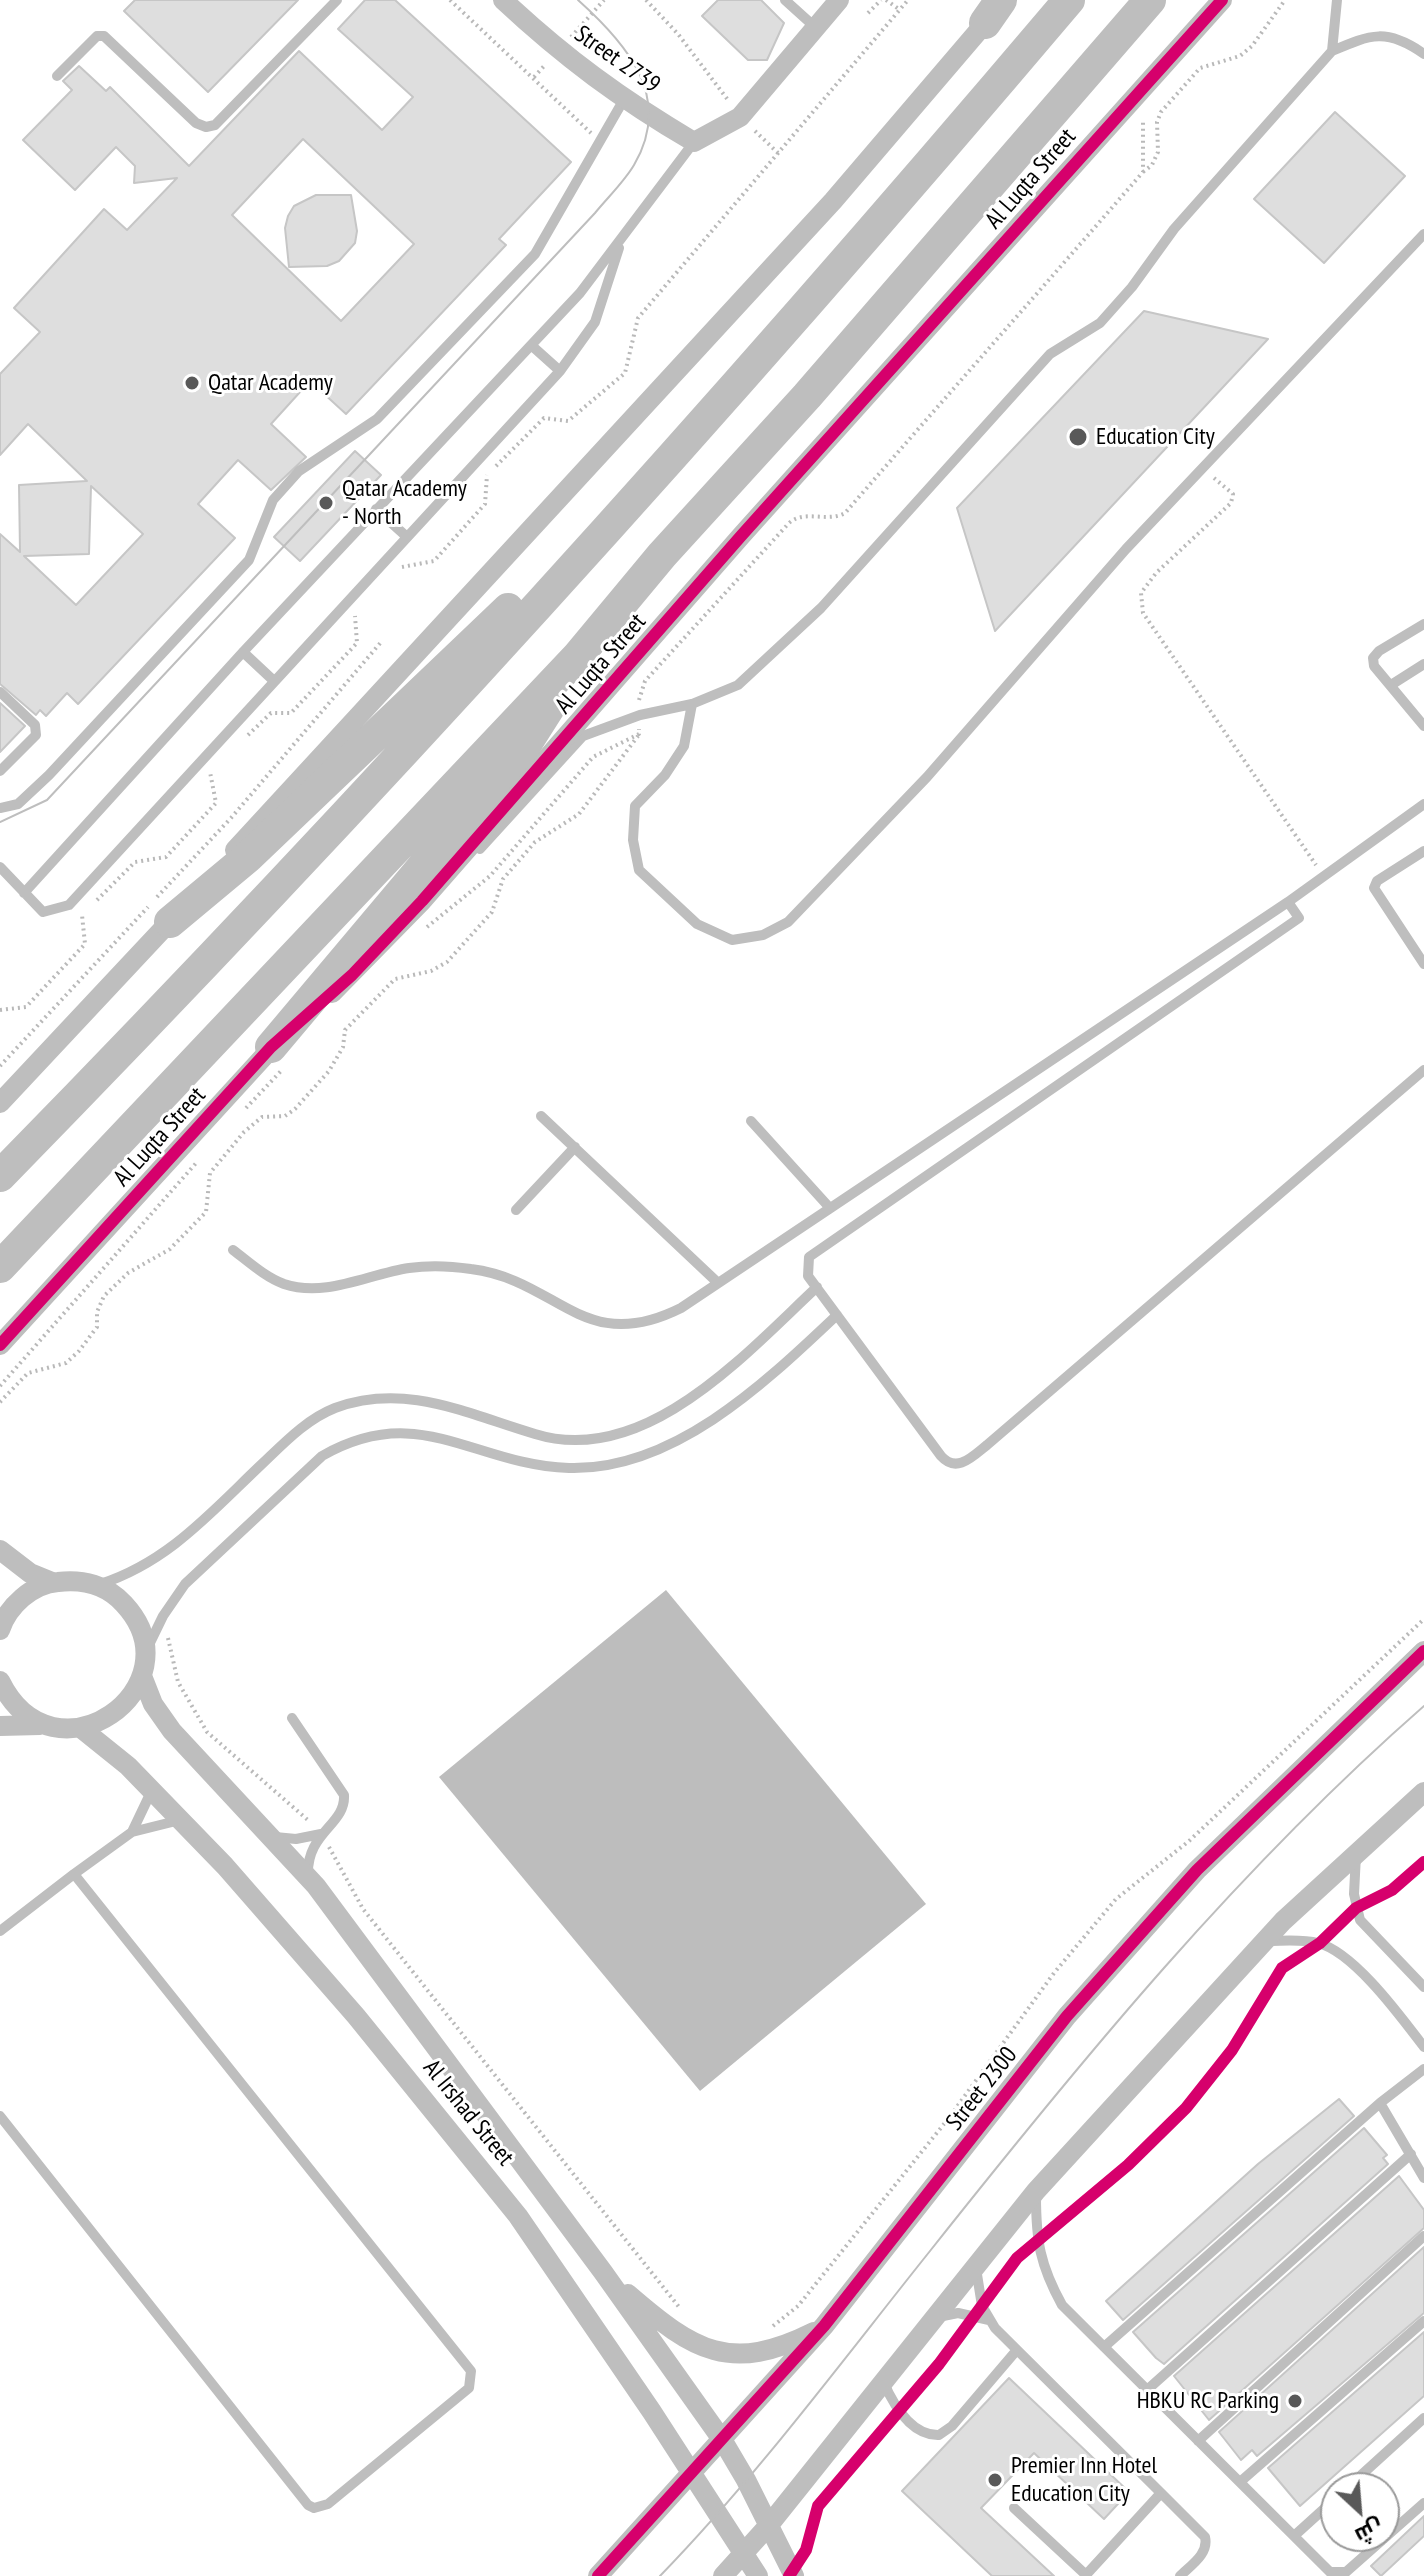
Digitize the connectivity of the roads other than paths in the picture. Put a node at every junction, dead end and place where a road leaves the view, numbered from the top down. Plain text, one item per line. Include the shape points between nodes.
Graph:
1 (337, 0) edge
2 (503, 0) edge
3 (785, 0) edge
4 (839, 0) edge
5 (1054, 0) edge
6 (1069, 0) edge
7 (1150, 0) edge
8 (1171, 0) edge
9 (1222, 0) edge
10 (1337, 0) edge
11 (997, 8) edge
12 (816, 28) junction
13 (1332, 51) junction
14 (1424, 54) edge
15 (57, 76) dead end
16 (1005, 76) junction
17 (623, 101) junction
18 (1052, 112) junction
19 (703, 138) junction
20 (1424, 234) edge
21 (622, 239) junction
22 (531, 345) junction
23 (560, 371) junction
24 (657, 471) junction
25 (376, 509) junction
26 (407, 537) junction
27 (1424, 624) edge
28 (243, 652) junction
29 (578, 656) junction
30 (1424, 664) edge
31 (274, 681) junction
32 (1391, 685) junction
33 (0, 692) edge
34 (692, 704) junction
35 (1424, 726) edge
36 (0, 771) edge
37 (1424, 804) edge
38 (0, 808) edge
39 (1424, 851) edge
40 (0, 867) edge
41 (24, 893) junction
42 (422, 901) junction
43 (1288, 902) junction
44 (170, 922) junction
45 (1423, 962) edge
46 (271, 1047) junction
47 (1424, 1070) edge
48 (0, 1103) edge
49 (541, 1116) dead end
50 (751, 1121) dead end
51 (575, 1147) junction
52 (0, 1176) edge
53 (829, 1207) junction
54 (516, 1210) dead end
55 (233, 1250) dead end
56 (0, 1267) edge
57 (717, 1282) junction
58 (817, 1287) junction
59 (837, 1315) junction
60 (0, 1345) edge
61 (0, 1550) edge
62 (52, 1582) junction
63 (97, 1585) junction
64 (0, 1628) edge
65 (1424, 1651) edge
66 (145, 1654) junction
67 (142, 1676) junction
68 (0, 1681) edge
69 (292, 1718) dead end
70 (44, 1725) junction
71 (0, 1726) edge
72 (82, 1729) junction
73 (152, 1789) junction
74 (1424, 1792) edge
75 (182, 1820) junction
76 (132, 1832) junction
77 (321, 1834) junction
78 (270, 1836) junction
79 (1356, 1853) junction
80 (74, 1874) junction
81 (309, 1878) junction
82 (0, 1931) edge
83 (1265, 1941) junction
84 (1424, 1987) edge
85 (1424, 2047) edge
86 (1424, 2069) edge
87 (1380, 2103) junction
88 (0, 2116) edge
89 (1411, 2154) junction
90 (1424, 2178) edge
91 (1036, 2191) junction
92 (1424, 2236) edge
93 (976, 2266) junction
94 (603, 2272) junction
95 (989, 2320) junction
96 (928, 2321) junction
97 (1424, 2321) edge
98 (824, 2326) junction
99 (1104, 2347) junction
100 (1016, 2351) junction
101 (883, 2381) junction
102 (1147, 2390) junction
103 (1424, 2418) edge
104 (723, 2441) junction
105 (1198, 2441) junction
106 (1365, 2472) edge
107 (693, 2475) junction
108 (1240, 2482) junction
109 (1161, 2493) junction
110 (1424, 2503) edge
111 (1014, 2508) dead end
112 (1320, 2512) edge
113 (769, 2525) junction
114 (1294, 2536) junction
115 (744, 2553) junction
116 (1086, 2575) edge
117 (598, 2576) edge
118 (723, 2576) edge
119 (758, 2576) edge
120 (794, 2576) edge
121 (1180, 2576) edge

1 - 15 lane via 215,125 196,123 104,36 97,36
2 - 17 street, Street 2739 via 558,52
3 - 12 lane
4 - 12 street
5 - 16 main road
6 - 16 main road
7 - 18 main road, Al Luqta Street
8 - 18 main road via 1107,68
9 - 42 street, Al Luqta Street
10 - 13 lane
11 - 44 street via 833,201
12 - 19 street via 740,117
13 - 14 lane via 1365,37 1400,37
13 - 34 lane via 1174,229 1100,323 1050,354 810,617 738,685
16 - 24 main road
17 - 19 street, Street 2739
17 - 38 lane via 535,254 377,419 299,471 273,500 249,560 49,775 18,804
18 - 29 main road, Al Luqta Street
19 - 21 lane via 651,194
20 - 34 lane via 1126,549 927,777 788,922 763,935 732,940 697,924 639,870 633,840 635,806 684,746
21 - 22 lane
21 - 23 lane via 595,322
22 - 23 lane
22 - 25 lane
23 - 26 lane
24 - 44 main road via 248,857
24 - 52 main road via 233,935
25 - 26 lane
25 - 28 lane
26 - 31 lane
27 - 32 lane via 1373,658
28 - 31 lane
28 - 41 lane
29 - 46 main road via 526,744
29 - 56 main road, Al Luqta Street
30 - 32 lane
31 - 41 lane via 69,905 43,912
32 - 35 lane
33 - 36 lane via 35,725 36,735
34 - 42 lane via 640,715 583,736 506,823
37 - 43 lane
39 - 45 lane via 1374,888
40 - 41 lane
42 - 46 street, Al Luqta Street via 352,975
43 - 53 lane
43 - 58 lane via 1299,918 814,1253 806,1270
44 - 48 street
46 - 60 street, Al Luqta Street
47 - 59 lane via 1066,1380 959,1464 941,1456
49 - 51 lane
50 - 53 lane
51 - 54 lane
51 - 57 lane
53 - 57 lane
55 - 57 lane via 280,1283 299,1288 337,1285 411,1267 472,1269 498,1275 609,1326 658,1320
58 - 59 lane
58 - 63 lane via 694,1397 642,1427 612,1435 538,1436 453,1406 389,1396 331,1410 289,1438 176,1546 128,1575
59 - 66 lane via 710,1421 610,1465 535,1464 416,1432 344,1444 322,1456 200,1569 163,1616
61 - 62 street
62 - 63 street
62 - 64 street via 21,1598
63 - 66 street via 132,1612
65 - 98 street, Street 2300 via 1197,1870 1067,2016
66 - 67 street
67 - 72 street via 119,1711
67 - 78 street, Al Irshad Street via 172,1731
68 - 70 street via 11,1701
69 - 77 lane via 344,1795 340,1813
70 - 71 street
70 - 72 street
72 - 73 street, Al Irshad Street
73 - 75 street, Al Irshad Street
73 - 76 lane
74 - 79 street
75 - 76 lane
75 - 107 street, Al Irshad Street via 356,2016 518,2216
76 - 80 lane
77 - 78 lane via 296,1839
77 - 81 lane via 310,1853
78 - 81 street, Al Irshad Street
79 - 83 street
79 - 84 lane via 1354,1894 1360,1920
80 - 82 lane
80 - 88 lane via 471,2371 469,2388 328,2504 308,2505
81 - 94 street, Al Irshad Street
83 - 85 lane via 1303,1941 1333,1950 1377,1991
83 - 91 street
86 - 87 lane
87 - 89 lane
87 - 99 lane
89 - 90 lane
89 - 102 lane
91 - 93 street
91 - 99 lane via 1036,2241 1049,2281 1062,2305
92 - 105 lane
93 - 95 lane via 978,2293
93 - 96 street
94 - 98 street, Al Irshad Street via 678,2336 725,2353 773,2350
94 - 104 street, Al Irshad Street
95 - 96 lane via 958,2313
95 - 100 lane
96 - 101 street
97 - 108 lane
98 - 104 street, Street 2300
99 - 102 lane
100 - 101 lane via 939,2435 922,2432 907,2419
100 - 109 lane
101 - 113 street
102 - 105 lane
103 - 106 lane
104 - 107 street, Street 2300
104 - 113 street, Al Irshad Street
105 - 108 lane
107 - 115 street, Al Irshad Street
107 - 117 street, Street 2300
108 - 114 lane
109 - 116 lane
109 - 121 lane via 1207,2544
110 - 114 lane via 1346,2572 1330,2572
111 - 116 lane
112 - 114 lane
113 - 115 street
113 - 120 street, Al Irshad Street
115 - 118 street
115 - 119 street, Al Irshad Street

